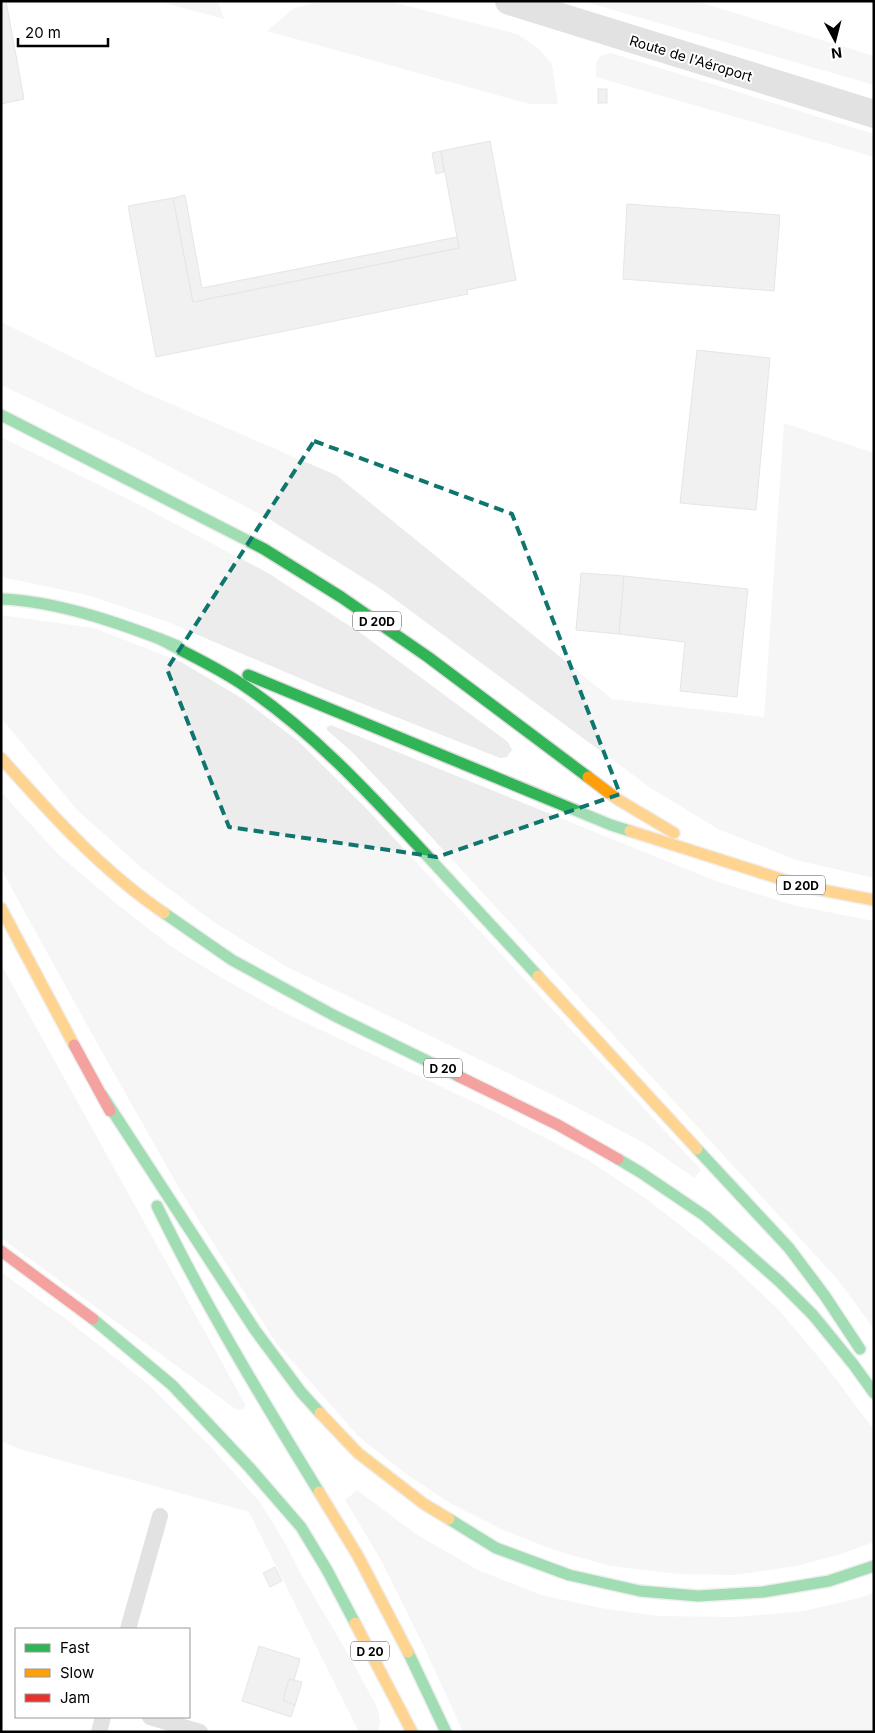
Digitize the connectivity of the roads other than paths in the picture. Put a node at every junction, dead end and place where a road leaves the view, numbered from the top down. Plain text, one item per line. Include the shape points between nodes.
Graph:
1 (509, 1) edge
2 (874, 114) edge
3 (1, 415) edge
4 (4, 599) edge
5 (160, 639) junction
6 (1, 758) edge
7 (731, 863) junction
8 (874, 900) edge
9 (1, 908) edge
10 (102, 1095) junction
11 (144, 1180) dead end
12 (152, 1198) dead end
13 (1, 1251) edge
14 (869, 1366) edge
15 (874, 1393) edge
16 (160, 1516) dead end
17 (874, 1566) edge
18 (128, 1628) edge
19 (103, 1718) edge
20 (153, 1718) edge
21 (99, 1732) edge
22 (200, 1732) edge
23 (412, 1732) edge
24 (446, 1732) edge

1 - 2 street, Route de l'Aéroport
3 - 7 main road, D 20D via 264,549 334,592 428,657 617,799
4 - 5 main road via 78,612
5 - 7 main road via 611,824
5 - 14 main road via 228,675 277,709 318,742 359,782 789,1248 826,1296
6 - 15 main road, D 20 via 48,811 135,893 232,960 335,1016 558,1124 640,1172 705,1216 779,1281 813,1316
7 - 8 main road, D 20D via 806,887
9 - 10 main road
10 - 11 main road
10 - 17 main road via 255,1330 301,1392 358,1453 424,1504 496,1548 569,1575 640,1591 698,1596 764,1592 830,1581
12 - 24 main road, D 20 via 241,1365 358,1556 402,1638
13 - 23 main road, D 20 via 108,1330 172,1385 302,1527
16 - 18 lane
19 - 21 lane
20 - 22 lane

